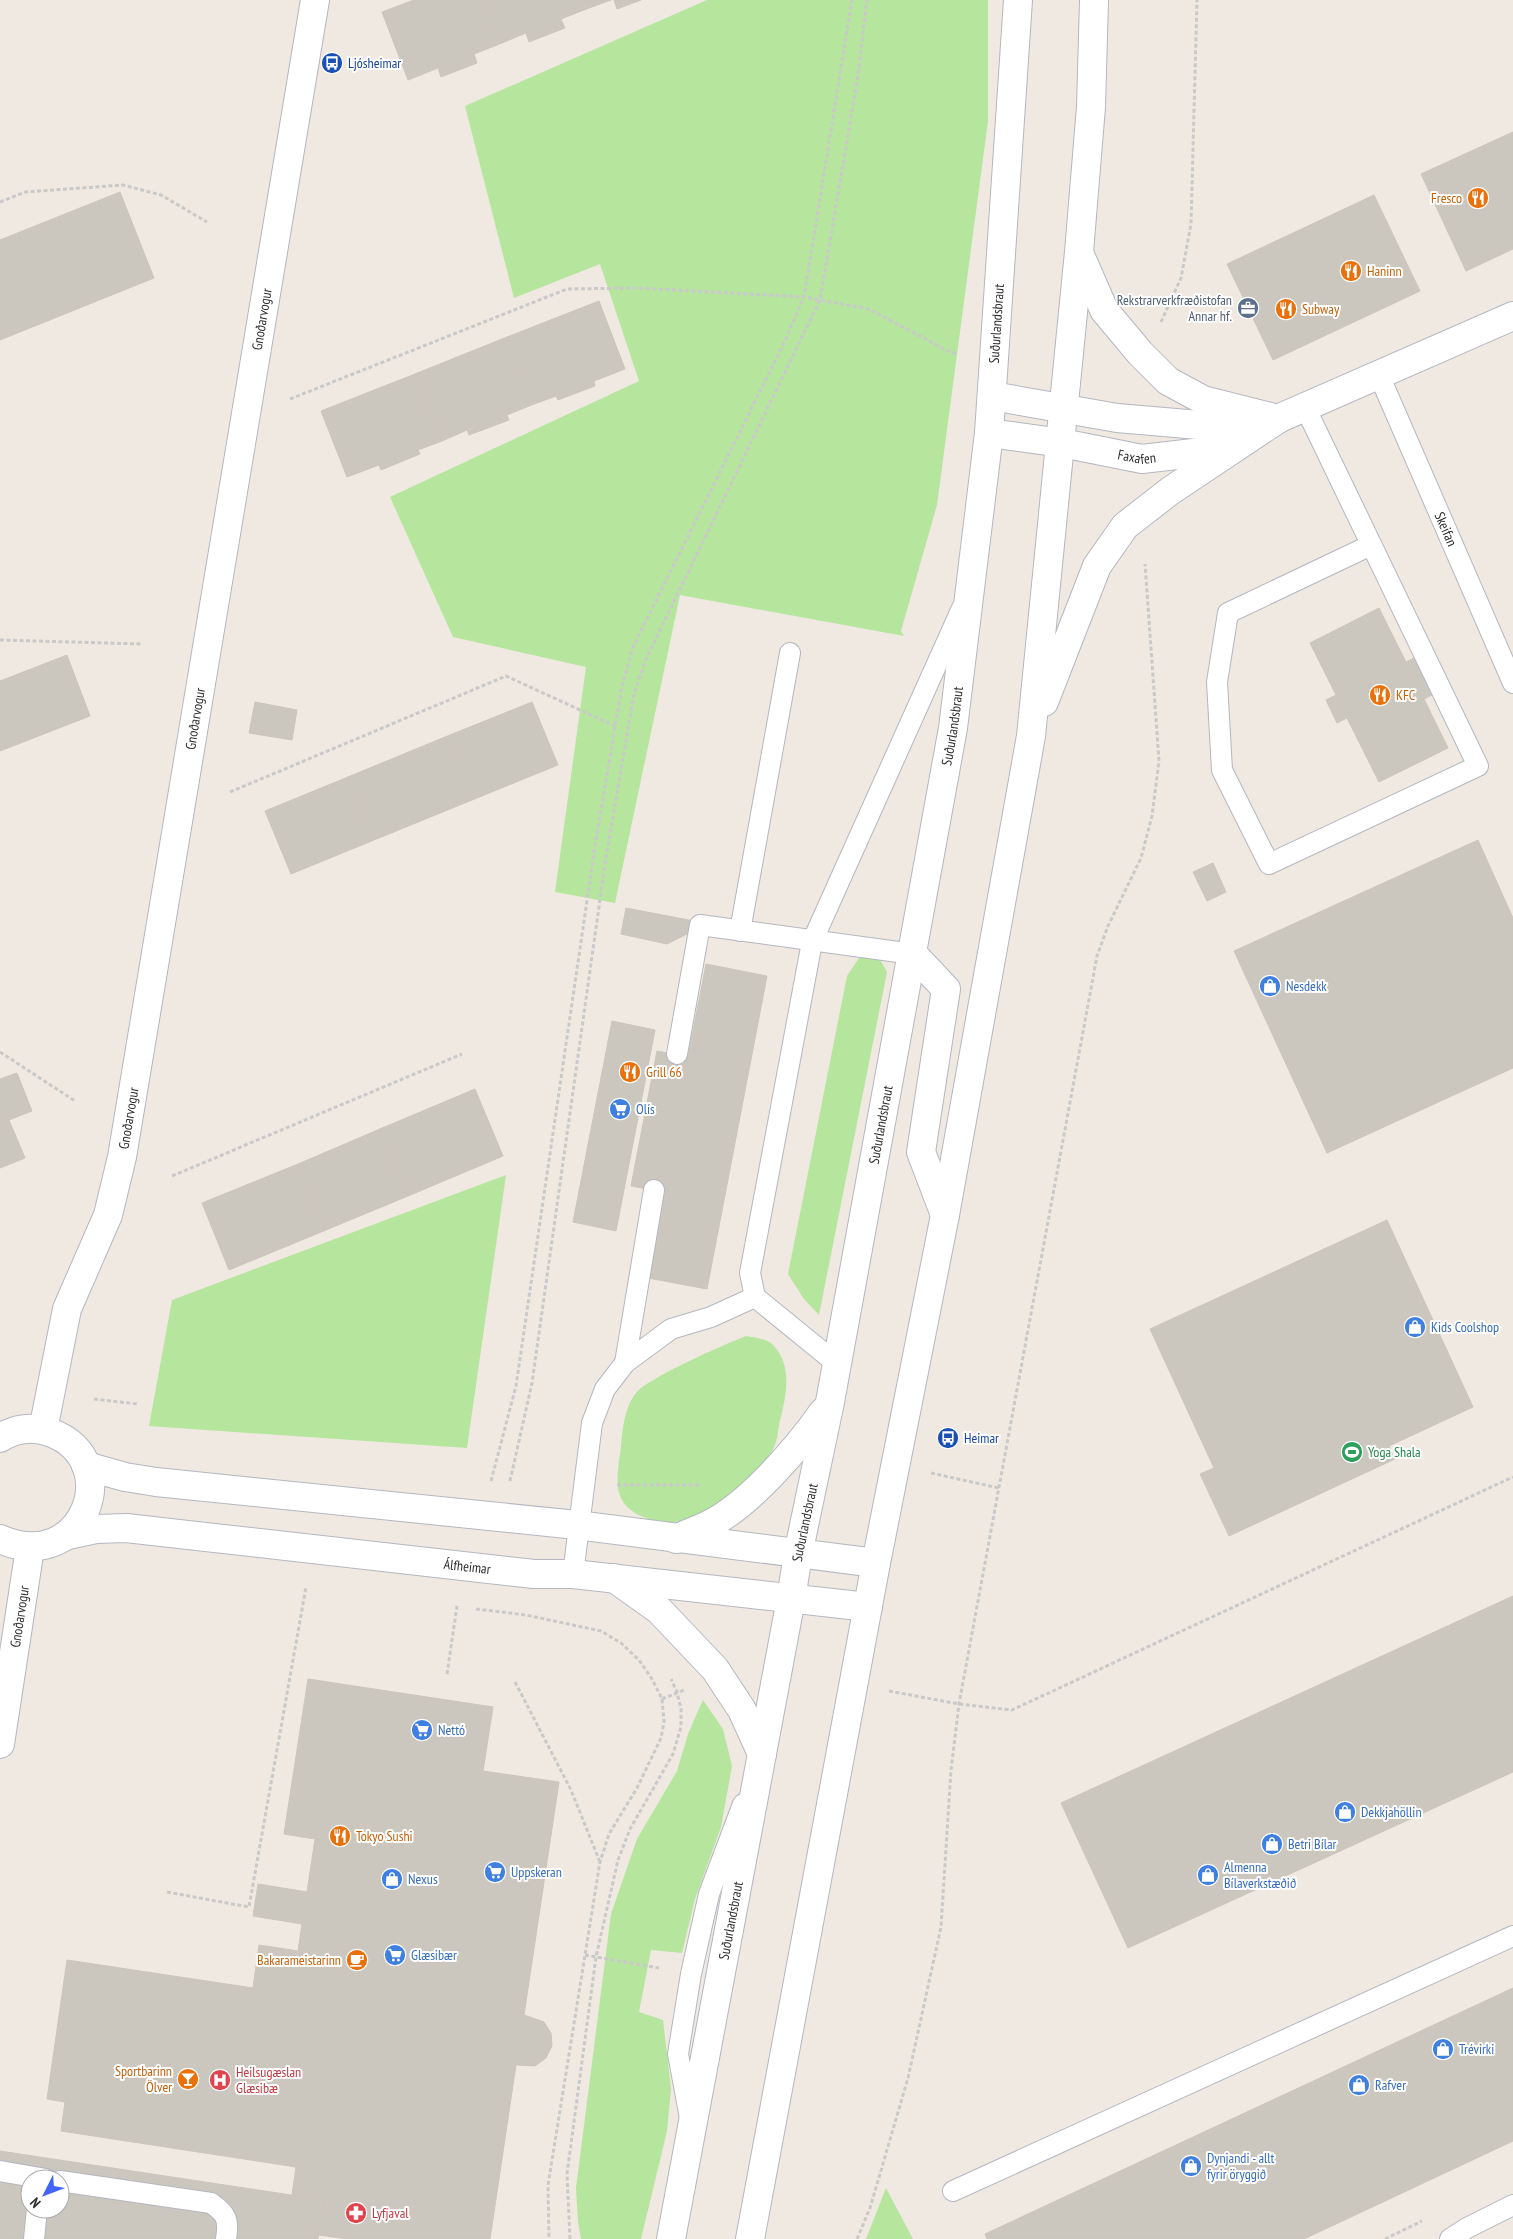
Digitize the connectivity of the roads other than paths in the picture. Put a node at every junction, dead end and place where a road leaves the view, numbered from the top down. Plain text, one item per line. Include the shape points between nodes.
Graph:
1 (316, 0) edge
2 (1018, 0) edge
3 (1094, 0) edge
4 (1079, 252) junction
5 (1513, 316) edge
6 (1379, 375) junction
7 (992, 396) junction
8 (1065, 408) junction
9 (1305, 408) junction
10 (1278, 419) junction
11 (989, 433) junction
12 (1062, 443) junction
13 (1371, 545) junction
14 (972, 586) junction
15 (790, 653) dead end
16 (1513, 683) edge
17 (1031, 736) junction
18 (740, 931) junction
19 (812, 942) junction
20 (913, 954) junction
21 (677, 1054) dead end
22 (654, 1190) dead end
23 (945, 1214) junction
24 (755, 1297) junction
25 (625, 1363) junction
26 (836, 1363) junction
27 (830, 1402) junction
28 (43, 1430) junction
29 (0, 1438) edge
30 (86, 1466) junction
31 (577, 1525) junction
32 (68, 1535) junction
33 (676, 1538) junction
34 (0, 1539) edge
35 (30, 1548) junction
36 (798, 1554) junction
37 (876, 1564) junction
38 (573, 1574) junction
39 (614, 1578) junction
40 (792, 1599) junction
41 (868, 1607) junction
42 (0, 1744) edge
43 (762, 1754) junction
44 (1513, 1936) edge
45 (0, 2171) edge
46 (20, 2175) edge
47 (70, 2182) edge
48 (953, 2190) dead end
49 (1513, 2205) edge
50 (36, 2219) edge
51 (34, 2239) edge
52 (226, 2239) edge
53 (671, 2239) edge
54 (750, 2239) edge
55 (1450, 2239) edge

1 - 28 main road, Gnoðarvogur via 123,1148 108,1215 68,1310
2 - 7 main road, Suðurlandsbraut
3 - 4 main road via 1091,107
4 - 8 main road
4 - 10 main road via 1104,310 1168,381 1203,400
5 - 6 main road, Faxafen
6 - 9 main road, Faxafen
6 - 16 lane, Skeifan
7 - 8 main road, Faxafen
7 - 11 main road, Suðurlandsbraut
8 - 10 main road, Faxafen via 1117,418 1199,425
8 - 12 main road
9 - 10 main road, Faxafen
9 - 13 lane
10 - 12 main road, Faxafen via 1202,452 1142,459
10 - 17 main road via 1170,491 1125,526 1097,566
11 - 12 main road, Faxafen
11 - 14 main road, Suðurlandsbraut
12 - 17 main road
13 - 13 lane via 1228,613 1217,682 1222,770 1269,864 1478,766
14 - 19 lane
14 - 20 main road, Suðurlandsbraut via 953,728
15 - 18 lane
17 - 23 main road
18 - 19 lane
18 - 21 lane via 700,925
19 - 20 lane
19 - 24 lane via 750,1273
20 - 23 main road via 946,989 922,1152
20 - 26 main road, Suðurlandsbraut
22 - 25 lane
23 - 37 main road
24 - 25 lane via 711,1317 671,1329
24 - 26 lane
25 - 31 lane via 605,1389 592,1423
26 - 27 main road, Suðurlandsbraut
27 - 33 main road via 803,1440 737,1506 710,1525
27 - 36 main road, Suðurlandsbraut
28 - 29 main road via 26,1428
28 - 30 main road via 61,1437 76,1449
30 - 31 main road via 156,1482
30 - 32 main road via 90,1484 88,1503 81,1521
31 - 33 main road
31 - 38 lane
32 - 35 main road, Álfheimar via 50,1544
32 - 38 main road, Álfheimar via 96,1529 126,1528 534,1574
33 - 36 main road
34 - 35 main road
35 - 42 main road, Gnoðarvogur
36 - 37 main road
36 - 40 main road, Suðurlandsbraut
37 - 41 main road
38 - 39 main road, Álfheimar
39 - 40 main road, Álfheimar
39 - 43 main road via 659,1610 715,1669 742,1710
40 - 41 main road, Álfheimar
40 - 43 main road, Suðurlandsbraut
41 - 54 main road
43 - 53 main road, Suðurlandsbraut
44 - 48 lane
45 - 46 lane
47 - 52 lane via 210,2203 223,2211 228,2225
49 - 55 lane
50 - 51 lane

